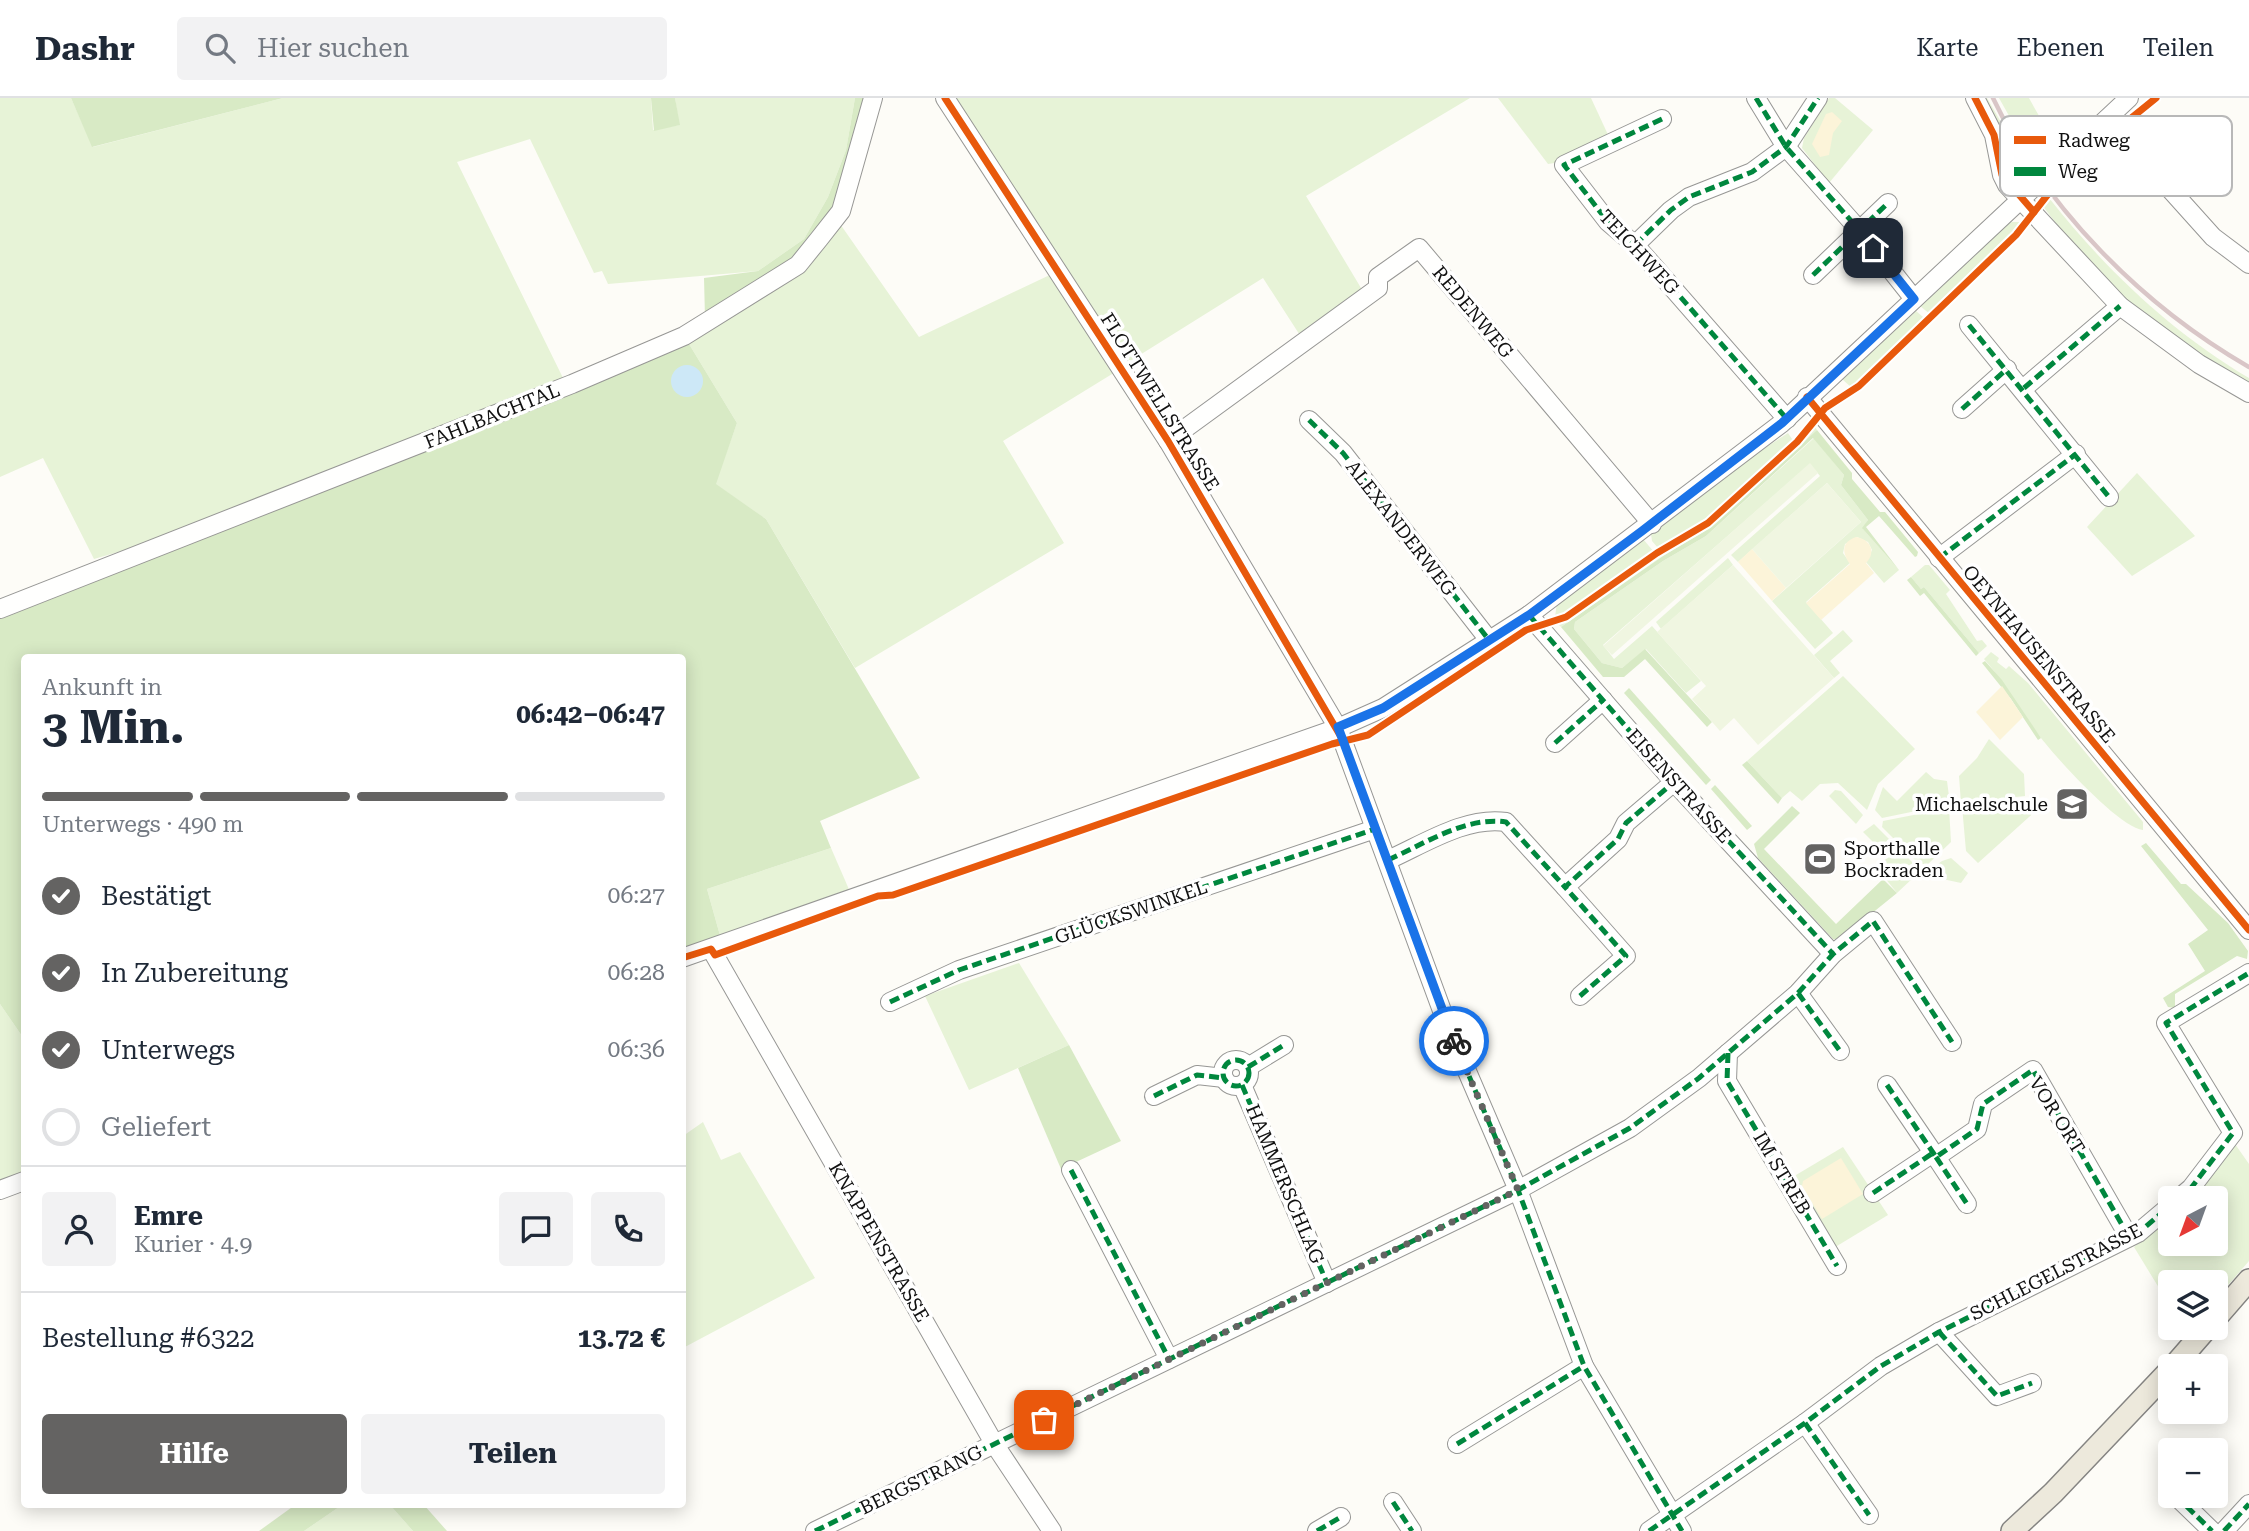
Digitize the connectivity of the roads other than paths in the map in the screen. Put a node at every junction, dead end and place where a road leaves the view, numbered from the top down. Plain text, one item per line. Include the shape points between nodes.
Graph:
1 (873, 98) edge
2 (945, 98) edge
3 (1756, 98) edge
4 (1818, 98) edge
5 (1975, 98) edge
6 (2130, 98) edge
7 (2111, 116) edge
8 (1661, 119) dead end
9 (1786, 147) junction
10 (2000, 165) edge
11 (2020, 196) edge
12 (2025, 196) edge
13 (2176, 196) edge
14 (2022, 199) junction
15 (1888, 203) dead end
16 (1860, 230) junction
17 (1635, 245) junction
18 (2249, 264) edge
19 (1813, 275) dead end
20 (1914, 299) junction
21 (2120, 306) junction
22 (1969, 325) dead end
23 (2007, 369) junction
24 (2024, 388) junction
25 (2249, 393) edge
26 (1807, 397) junction
27 (1962, 409) dead end
28 (1787, 419) junction
29 (1309, 420) dead end
30 (1168, 440) junction
31 (2076, 454) junction
32 (2109, 496) dead end
33 (1652, 524) junction
34 (1939, 558) junction
35 (0, 609) edge
36 (1529, 615) junction
37 (1489, 639) junction
38 (1603, 700) junction
39 (1338, 727) junction
40 (1555, 743) dead end
41 (1674, 782) junction
42 (1375, 829) junction
43 (1388, 860) junction
44 (1565, 887) junction
45 (2249, 930) edge
46 (711, 948) junction
47 (1833, 954) junction
48 (686, 957) edge
49 (2249, 973) edge
50 (1798, 993) junction
51 (1580, 996) dead end
52 (890, 1002) dead end
53 (1952, 1042) dead end
54 (1284, 1045) dead end
55 (1840, 1051) dead end
56 (1728, 1054) junction
57 (1248, 1067) junction
58 (1224, 1078) junction
59 (1699, 1078) junction
60 (1727, 1081) junction
61 (1242, 1085) junction
62 (1887, 1085) dead end
63 (1154, 1096) dead end
64 (1935, 1155) junction
65 (1071, 1170) dead end
66 (21, 1182) edge
67 (2193, 1186) edge
68 (0, 1190) edge
69 (1518, 1190) junction
70 (1873, 1193) dead end
71 (1967, 1204) dead end
72 (2158, 1215) edge
73 (2129, 1237) junction
74 (1837, 1266) dead end
75 (2249, 1280) edge
76 (1327, 1283) junction
77 (2228, 1304) edge
78 (1939, 1332) junction
79 (2196, 1340) edge
80 (2184, 1354) edge
81 (1169, 1359) junction
82 (1584, 1366) junction
83 (2158, 1382) edge
84 (2032, 1383) dead end
85 (1805, 1423) junction
86 (1457, 1444) dead end
87 (995, 1445) junction
88 (1393, 1502) dead end
89 (2249, 1504) edge
90 (2188, 1508) edge
91 (1869, 1516) dead end
92 (1341, 1517) dead end
93 (1678, 1524) edge
94 (816, 1531) edge
95 (1052, 1531) edge
96 (1317, 1531) edge
97 (1412, 1531) edge
98 (1649, 1531) edge
99 (2012, 1531) edge
100 (2212, 1531) edge
101 (2224, 1531) edge

1 - 35 street, FAHLBACHTAL via 841,211 819,239 798,265 684,336
2 - 30 street, FLOTTWELLSTRASSE
3 - 9 street
4 - 9 street
5 - 10 street via 1994,135
6 - 7 street
8 - 17 street, TEICHWEG via 1564,165 1608,222
9 - 16 street
9 - 17 street via 1752,172 1689,197
11 - 14 street
12 - 14 street
13 - 18 street via 2213,237
14 - 20 street
14 - 21 street
15 - 16 street
16 - 19 street
16 - 20 street
17 - 28 street, TEICHWEG
20 - 26 street
21 - 24 street
21 - 25 street via 2199,364
22 - 23 street
23 - 24 street
23 - 27 street
24 - 31 street
26 - 28 street
26 - 34 street, OEYNHAUSENSTRASSE
28 - 33 street
29 - 37 street, ALEXANDERWEG via 1343,453
30 - 33 street, REDENWEG via 1378,288 1378,277 1419,248
30 - 39 street, FLOTTWELLSTRASSE
31 - 32 street
31 - 34 street
33 - 36 street
34 - 45 street, OEYNHAUSENSTRASSE
36 - 37 street
36 - 38 street, EISENSTRASSE
37 - 39 street via 1383,708
38 - 40 street
38 - 41 street, EISENSTRASSE
39 - 42 street, FLOTTWELLSTRASSE
39 - 46 street
41 - 44 street via 1626,823 1618,839
41 - 47 street, EISENSTRASSE
42 - 43 street, FLOTTWELLSTRASSE
42 - 52 street, GLÜCKSWINKEL via 959,970
43 - 44 street via 1454,830 1492,820 1506,822
43 - 69 street, FLOTTWELLSTRASSE via 1448,1027
44 - 51 street via 1626,956
46 - 48 street
46 - 87 street, KNAPPENSTRASSE
47 - 50 street
47 - 53 street via 1873,921
49 - 67 street via 2166,1023 2233,1133
50 - 55 street
50 - 56 street
54 - 57 street
56 - 59 street
56 - 60 street
57 - 58 street via 1233,1060 1224,1069
57 - 61 street, HAMMERSCHLAG via 1248,1079
58 - 61 street, HAMMERSCHLAG via 1233,1086
58 - 63 street, HAMMERSCHLAG via 1197,1075
59 - 60 street
59 - 69 street via 1630,1129
60 - 74 street, IM STREB
61 - 76 street, HAMMERSCHLAG
62 - 64 street
64 - 70 street
64 - 71 street
64 - 73 street, VOR ORT via 1977,1129 1983,1104 2033,1070
65 - 81 street
66 - 68 street
69 - 76 street, BERGSTRANG
69 - 82 street, FLOTTWELLSTRASSE
72 - 73 street, SCHLEGELSTRASSE
73 - 78 street, SCHLEGELSTRASSE
75 - 77 main road
76 - 81 street, BERGSTRANG
78 - 84 street via 1997,1396
78 - 85 street, SCHLEGELSTRASSE via 1881,1366
79 - 80 main road
81 - 87 street, BERGSTRANG
82 - 86 street
82 - 93 street, FLOTTWELLSTRASSE
83 - 99 main road
85 - 91 street
85 - 93 street, SCHLEGELSTRASSE
87 - 94 street, BERGSTRANG
87 - 95 street, KNAPPENSTRASSE
88 - 97 street
89 - 101 street
90 - 100 street
92 - 96 street
93 - 98 street, SCHLEGELSTRASSE

